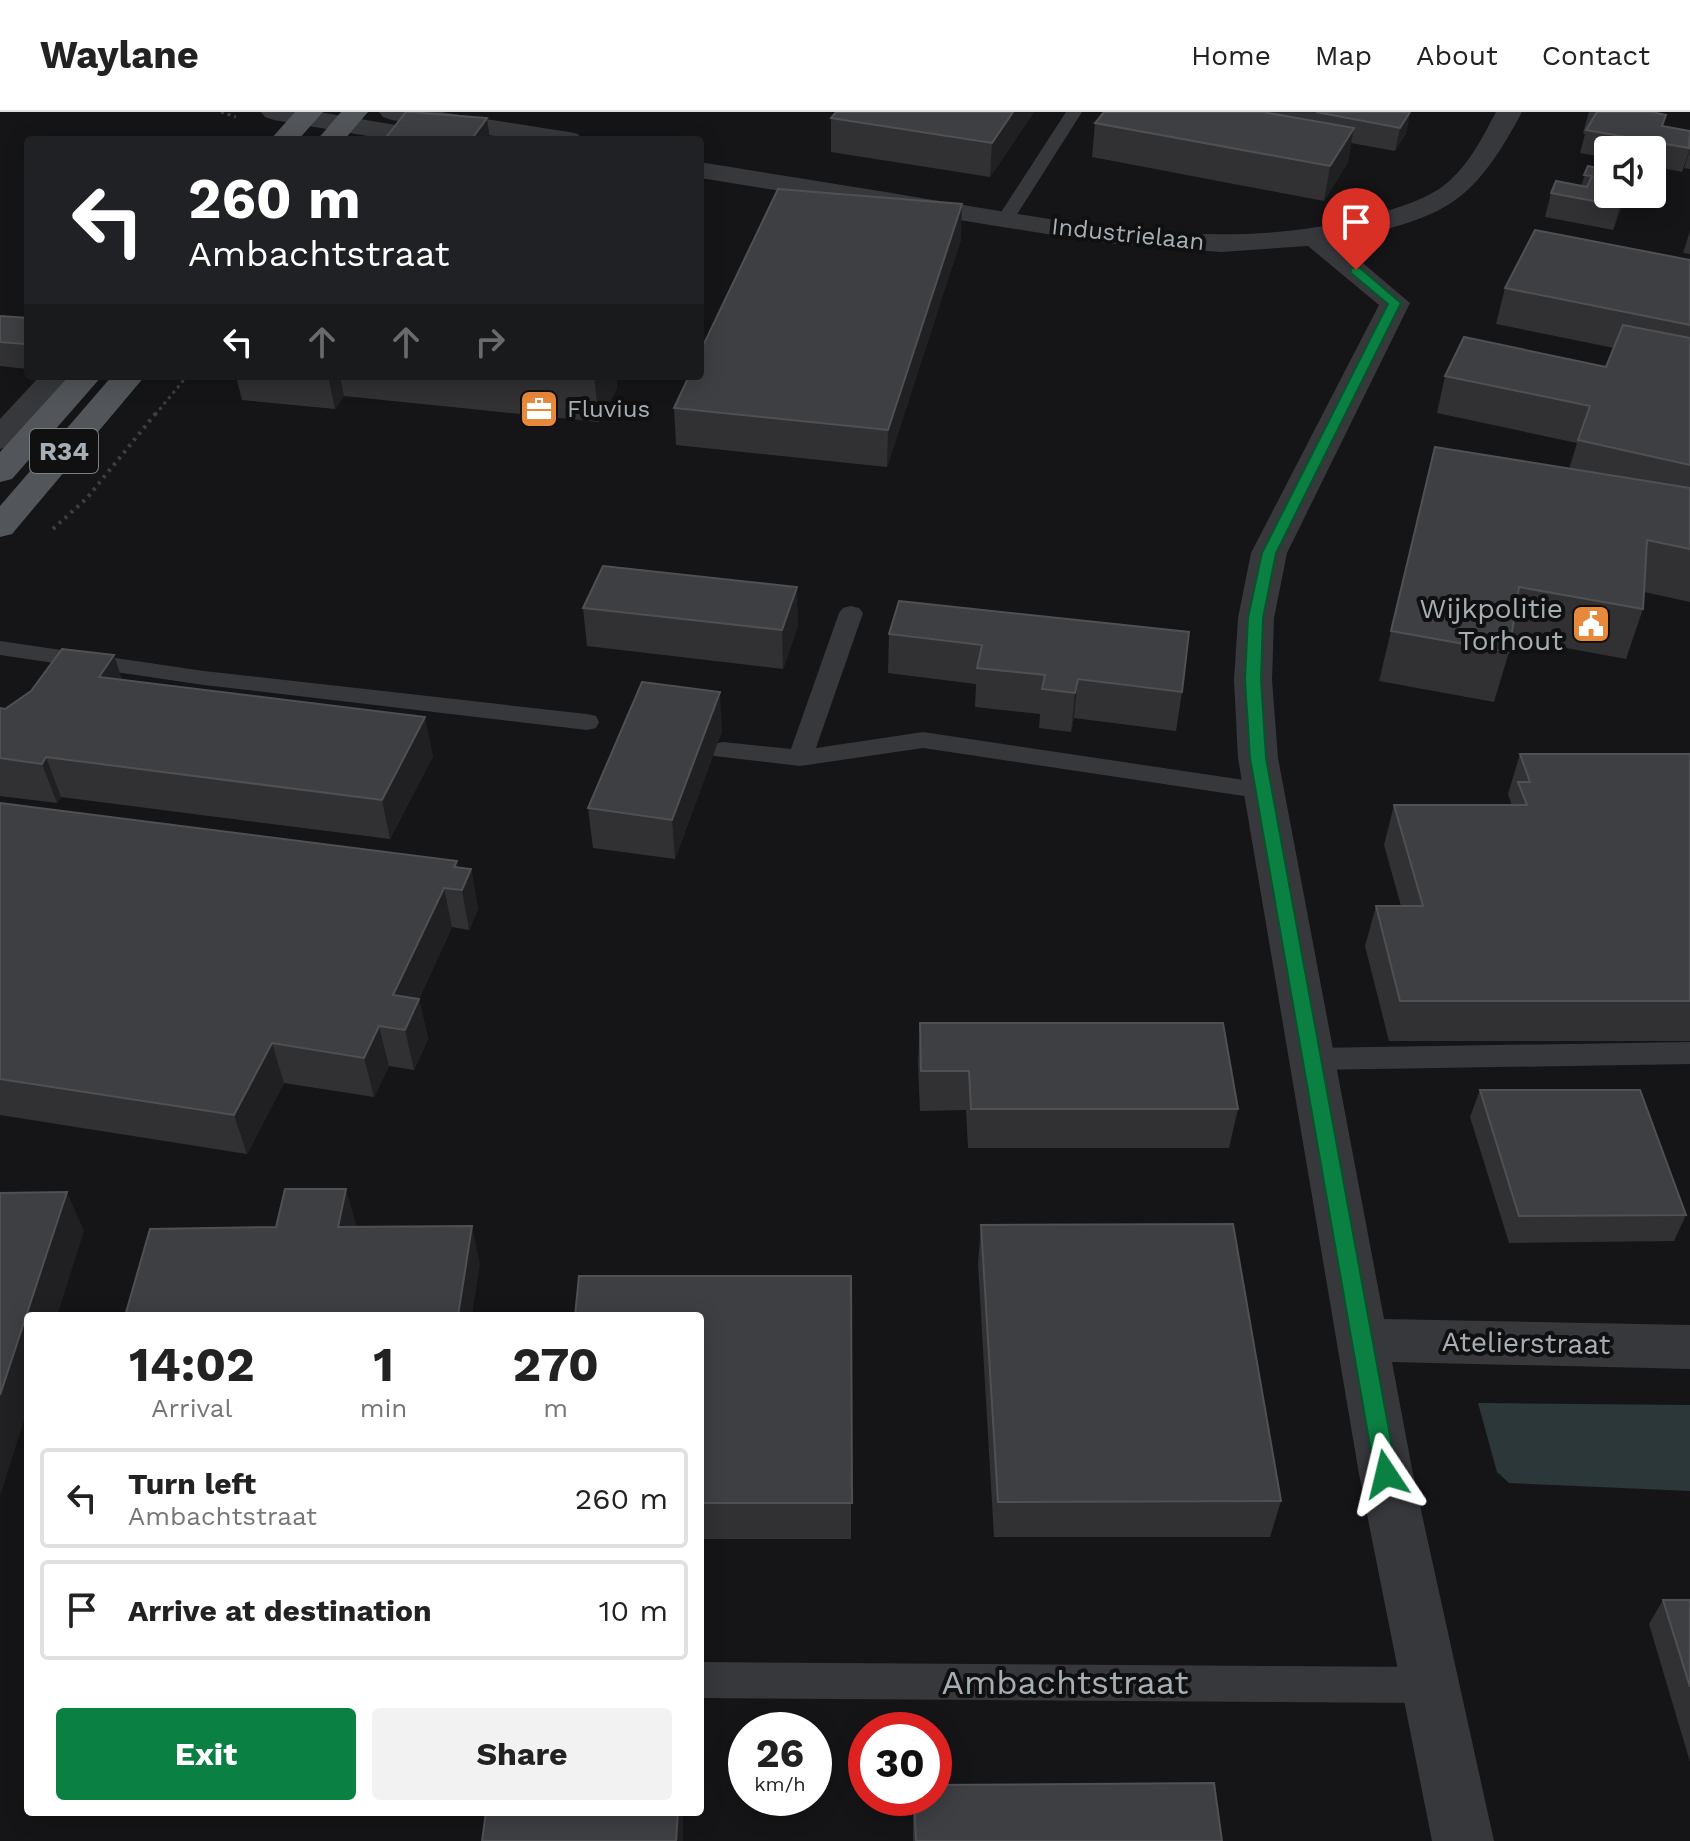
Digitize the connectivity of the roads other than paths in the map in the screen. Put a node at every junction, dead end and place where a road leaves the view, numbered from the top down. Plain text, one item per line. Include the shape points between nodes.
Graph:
1 (274, 112) edge
2 (392, 112) edge
3 (1074, 112) edge
4 (1509, 112) edge
5 (307, 114) edge
6 (343, 126) edge
7 (287, 136) edge
8 (410, 136) edge
9 (544, 136) edge
10 (704, 171) edge
11 (1005, 220) junction
12 (1316, 238) junction
13 (53, 380) edge
14 (82, 380) edge
15 (126, 380) edge
16 (0, 439) edge
17 (0, 472) edge
18 (0, 527) edge
19 (851, 613) dead end
20 (0, 648) edge
21 (587, 722) dead end
22 (723, 750) dead end
23 (800, 758) junction
24 (1264, 791) junction
25 (1690, 1053) edge
26 (1313, 1059) junction
27 (1362, 1340) junction
28 (1690, 1347) edge
29 (704, 1680) edge
30 (1430, 1685) junction
31 (1463, 1841) edge

1 - 5 street
2 - 9 street
3 - 11 lane
4 - 12 street, Industrielaan via 1479,167 1452,193 1366,228
5 - 6 street
5 - 7 main road
6 - 8 street
10 - 11 street, Industrielaan
11 - 12 street, Industrielaan via 1145,240
12 - 24 street via 1395,303 1269,553 1256,618 1253,680
13 - 16 street
14 - 17 main road, R34
15 - 18 main road, R34
19 - 23 lane
20 - 21 lane via 204,678
22 - 23 lane
23 - 24 lane via 923,740
24 - 26 street
25 - 26 lane
26 - 27 street
27 - 28 street, Atelierstraat
27 - 30 street
29 - 30 lane, Ambachtstraat
30 - 31 street

